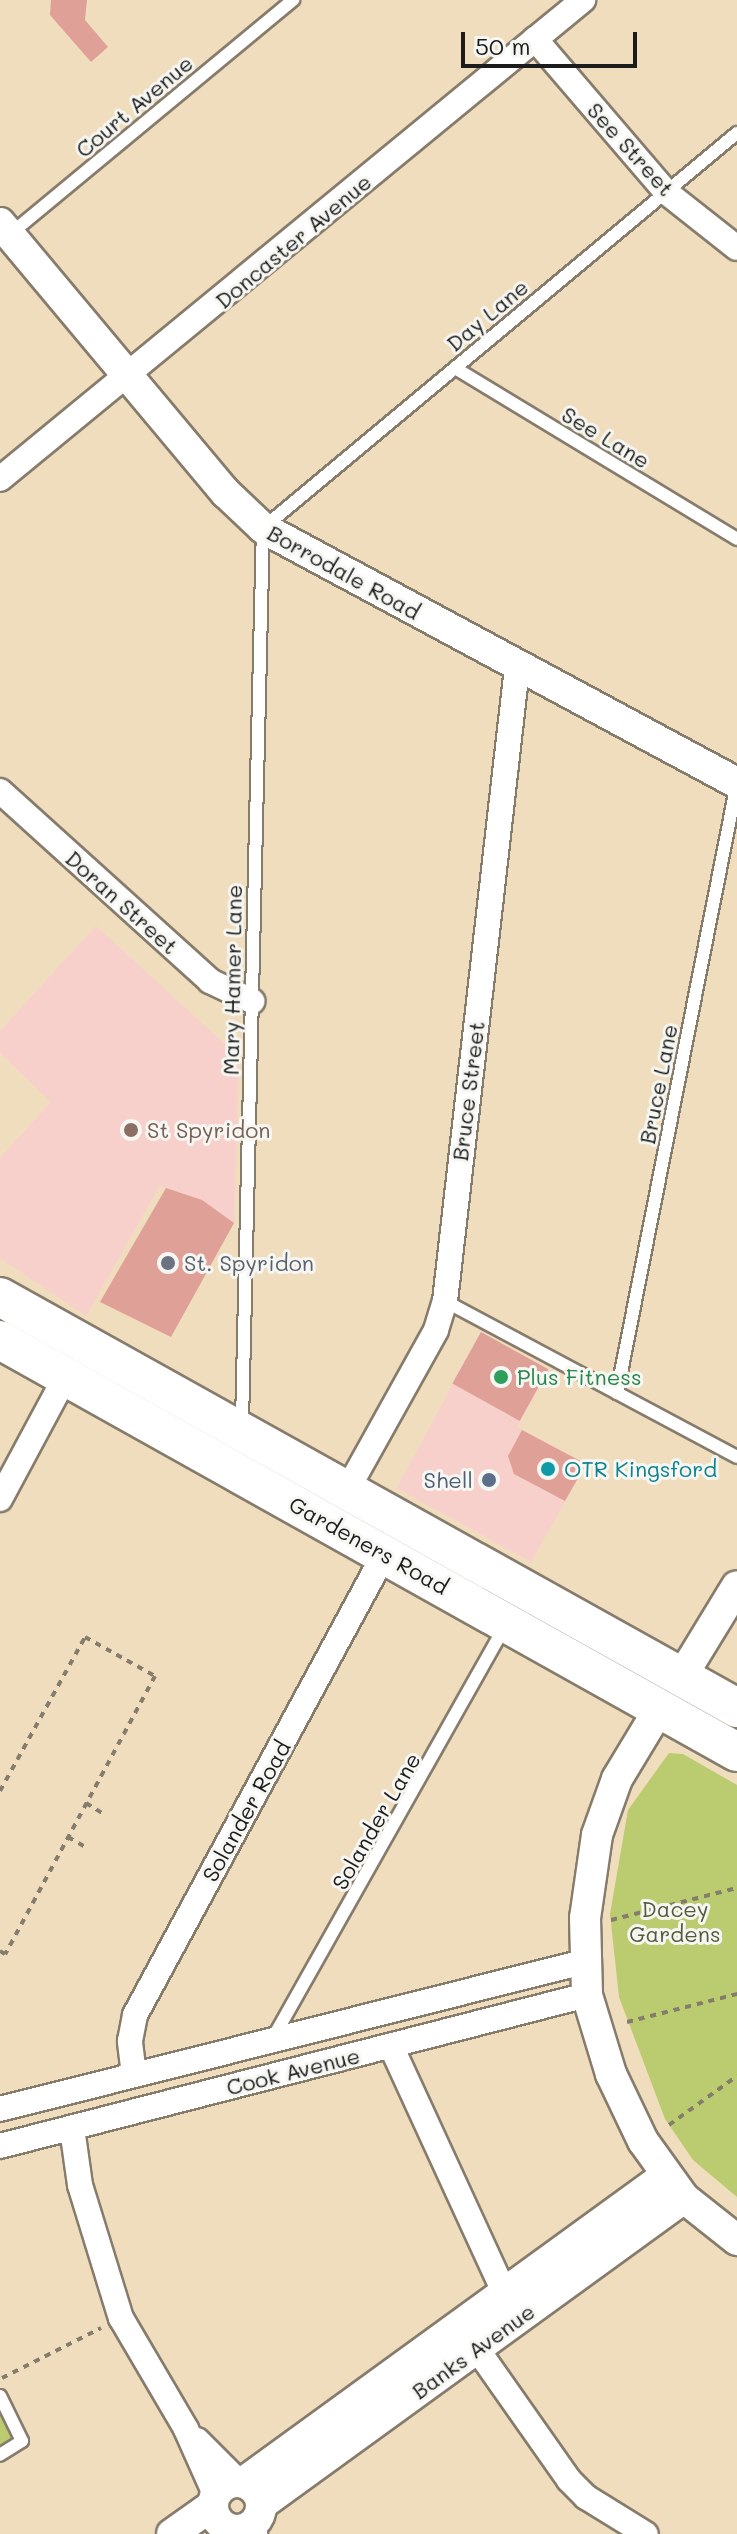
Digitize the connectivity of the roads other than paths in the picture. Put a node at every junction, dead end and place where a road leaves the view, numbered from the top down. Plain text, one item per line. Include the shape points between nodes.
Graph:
1 (293, 0) edge
2 (583, 0) edge
3 (535, 39) junction
4 (737, 133) edge
5 (666, 192) junction
6 (3, 233) edge
7 (737, 248) edge
8 (455, 368) junction
9 (129, 377) junction
10 (0, 479) edge
11 (263, 528) junction
12 (737, 539) edge
13 (517, 668) junction
14 (737, 783) edge
15 (0, 791) edge
16 (252, 1001) junction
17 (0, 1297) edge
18 (445, 1301) junction
19 (0, 1340) edge
20 (65, 1378) junction
21 (617, 1393) junction
22 (242, 1433) junction
23 (737, 1457) edge
24 (346, 1492) junction
25 (0, 1499) edge
26 (385, 1553) junction
27 (737, 1586) edge
28 (509, 1621) junction
29 (671, 1691) junction
30 (737, 1708) edge
31 (737, 1752) edge
32 (583, 1962) junction
33 (587, 1995) junction
34 (273, 2038) junction
35 (391, 2046) junction
36 (134, 2075) junction
37 (0, 2109) edge
38 (72, 2128) junction
39 (0, 2146) edge
40 (674, 2187) junction
41 (737, 2240) edge
42 (505, 2294) junction
43 (477, 2349) junction
44 (0, 2396) edge
45 (0, 2455) edge
46 (237, 2510) edge
47 (172, 2534) edge
48 (646, 2534) edge

1 - 6 lane, Court Avenue
2 - 3 street, Doncaster Avenue
3 - 5 street, See Street
3 - 9 street, Doncaster Avenue
4 - 5 lane, Day Lane
5 - 7 street, See Street
5 - 8 lane, Day Lane
6 - 9 street, Borrodale Road
8 - 11 lane, Day Lane
8 - 12 lane, See Lane
9 - 10 street, Doncaster Avenue
9 - 11 street, Borrodale Road
11 - 13 street, Borrodale Road
11 - 16 lane, Mary Hamer Lane
13 - 14 street, Borrodale Road
13 - 18 street, Bruce Street
14 - 21 lane, Bruce Lane
15 - 16 street, Doran Street via 210,981
16 - 22 lane, Mary Hamer Lane
17 - 22 main road, Gardeners Road
18 - 21 lane
18 - 24 street, Bruce Street via 436,1330
19 - 20 main road, Gardeners Road
20 - 25 street
20 - 26 main road, Gardeners Road
21 - 23 lane
22 - 24 main road, Gardeners Road
24 - 29 main road, Gardeners Road
26 - 28 main road, Gardeners Road
26 - 36 street, Solander Road via 135,2015
27 - 29 street
28 - 29 main road, Gardeners Road
28 - 34 lane, Solander Lane
29 - 30 main road, Gardeners Road
29 - 31 main road, Gardeners Road
29 - 32 street via 623,1767 597,1835
32 - 33 street
32 - 34 street, Cook Avenue
33 - 35 street, Cook Avenue
33 - 40 street via 620,2097
34 - 36 street, Cook Avenue
35 - 38 street, Cook Avenue
35 - 42 street
36 - 37 street, Cook Avenue
38 - 39 street, Cook Avenue
38 - 46 street via 80,2185 121,2318
40 - 41 street
40 - 42 street, Banks Avenue
40 - 43 street, Banks Avenue
42 - 46 street, Banks Avenue
43 - 46 street, Banks Avenue
43 - 48 street via 569,2480 586,2497
44 - 45 lane via 22,2441
46 - 47 street, Banks Avenue

